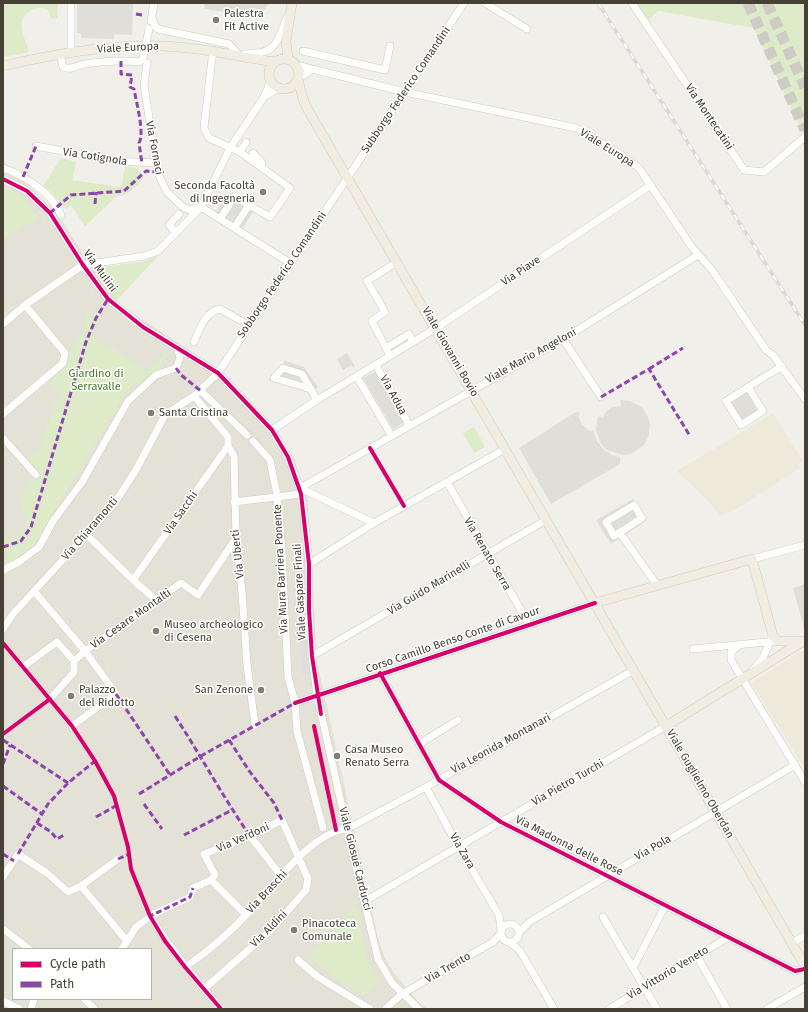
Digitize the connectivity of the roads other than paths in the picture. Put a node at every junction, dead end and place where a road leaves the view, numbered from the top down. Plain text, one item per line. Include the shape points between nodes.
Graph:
1 (71, 3) edge
2 (154, 3) edge
3 (292, 3) edge
4 (485, 3) edge
5 (632, 3) edge
6 (463, 4) edge
7 (290, 13) junction
8 (152, 17) junction
9 (527, 29) dead end
10 (286, 41) junction
11 (390, 46) dead end
12 (213, 50) junction
13 (303, 51) dead end
14 (71, 52) junction
15 (237, 52) junction
16 (60, 54) junction
17 (254, 59) junction
18 (288, 59) junction
19 (145, 60) junction
20 (276, 61) junction
21 (296, 65) junction
22 (3, 66) edge
23 (312, 70) junction
24 (270, 78) junction
25 (298, 79) junction
26 (283, 88) junction
27 (405, 92) junction
28 (264, 97) junction
29 (304, 102) junction
30 (805, 136) edge
31 (246, 142) dead end
32 (36, 146) dead end
33 (230, 148) junction
34 (240, 152) junction
35 (156, 163) junction
36 (3, 168) edge
37 (347, 176) junction
38 (23, 177) junction
39 (3, 179) edge
40 (19, 185) junction
41 (651, 185) junction
42 (249, 204) junction
43 (201, 207) junction
44 (180, 214) dead end
45 (61, 215) dead end
46 (220, 219) junction
47 (234, 228) junction
48 (176, 233) junction
49 (698, 256) junction
50 (290, 263) junction
51 (394, 264) dead end
52 (83, 265) junction
53 (25, 305) junction
54 (3, 324) edge
55 (248, 325) junction
56 (436, 328) junction
57 (563, 339) junction
58 (194, 342) dead end
59 (413, 342) junction
60 (386, 348) junction
61 (178, 350) junction
62 (390, 356) junction
63 (376, 365) junction
64 (782, 366) junction
65 (218, 373) junction
66 (357, 377) junction
67 (748, 388) junction
68 (310, 389) junction
69 (471, 390) junction
70 (201, 391) junction
71 (194, 396) junction
72 (601, 397) dead end
73 (805, 399) edge
74 (317, 400) junction
75 (3, 414) edge
76 (409, 425) junction
77 (272, 430) junction
78 (247, 435) dead end
79 (391, 436) junction
80 (3, 438) edge
81 (253, 441) dead end
82 (228, 446) junction
83 (505, 449) junction
84 (36, 475) dead end
85 (447, 482) junction
86 (300, 491) junction
87 (277, 495) junction
88 (234, 502) junction
89 (546, 520) junction
90 (374, 523) junction
91 (620, 533) junction
92 (87, 535) junction
93 (236, 538) junction
94 (805, 545) edge
95 (487, 553) junction
96 (752, 559) junction
97 (309, 564) junction
98 (3, 570) edge
99 (133, 580) junction
100 (657, 585) junction
101 (34, 591) junction
102 (157, 601) junction
103 (595, 603) junction
104 (530, 624) junction
105 (3, 628) edge
106 (774, 639) junction
107 (804, 641) edge
108 (738, 645) junction
109 (693, 649) dead end
110 (85, 651) junction
111 (312, 656) junction
112 (74, 661) junction
113 (22, 667) dead end
114 (634, 670) junction
115 (380, 673) junction
116 (744, 680) junction
117 (317, 695) junction
118 (50, 699) dead end
119 (294, 703) junction
120 (458, 720) dead end
121 (255, 725) dead end
122 (72, 726) dead end
123 (666, 726) junction
124 (419, 744) junction
125 (794, 765) junction
126 (439, 780) junction
127 (805, 782) edge
128 (426, 787) junction
129 (717, 812) junction
130 (282, 820) joint
131 (501, 822) junction
132 (323, 828) dead end
133 (347, 829) junction
134 (250, 836) junction
135 (458, 846) junction
136 (298, 858) junction
137 (118, 860) dead end
138 (607, 875) junction
139 (3, 877) edge
140 (282, 877) junction
141 (211, 880) junction
142 (81, 886) junction
143 (365, 900) junction
144 (666, 906) junction
145 (246, 915) junction
146 (499, 915) junction
147 (150, 916) junction
148 (603, 917) dead end
149 (529, 922) junction
150 (513, 924) junction
151 (3, 929) edge
152 (501, 931) junction
153 (519, 935) junction
154 (805, 936) edge
155 (727, 938) junction
156 (127, 941) junction
157 (493, 942) junction
158 (507, 942) junction
159 (791, 943) junction
160 (28, 948) edge
161 (123, 948) edge
162 (520, 951) junction
163 (697, 956) junction
164 (298, 960) dead end
165 (188, 965) junction
166 (805, 967) edge
167 (633, 968) junction
168 (644, 987) junction
169 (805, 987) edge
170 (204, 989) junction
171 (402, 994) junction
172 (86, 1000) edge
173 (3, 1001) edge
174 (19, 1009) edge
175 (95, 1009) edge
176 (221, 1009) edge
177 (370, 1009) edge
178 (386, 1009) edge
179 (419, 1009) edge
180 (554, 1009) edge
181 (609, 1009) edge
182 (657, 1009) edge
183 (727, 1009) edge
184 (767, 1009) edge

1 - 14 street
2 - 8 street, Via Fornaci
3 - 7 main road
4 - 9 street
5 - 30 street, Via Montecatini via 744,170 764,172
6 - 27 street, Subborgo Federico Comandini
7 - 10 main road
7 - 15 street via 276,43 269,51 256,54
8 - 15 street via 158,29 228,44
8 - 19 street, Via Fornaci, bridge
10 - 18 main road
10 - 20 main road
11 - 13 street via 385,70
12 - 14 main road, Viale Europa via 169,46
12 - 15 street
12 - 17 main road, Viale Europa
12 - 33 street via 204,128 209,138
14 - 16 main road, Viale Europa
16 - 19 street via 63,67 69,69 89,63
16 - 22 main road, Viale Europa
17 - 20 main road, Viale Europa
17 - 24 main road via 266,69
18 - 20 main road
18 - 21 main road
19 - 35 street, Via Fornaci via 144,85
20 - 24 main road via 271,66
21 - 23 street, Viale Europa
21 - 25 main road
23 - 25 street
23 - 27 street, Viale Europa
24 - 26 main road
24 - 28 street
25 - 26 main road
25 - 29 main road, Viale Giovanni Bovio
26 - 28 street
26 - 29 main road, Viale Giovanni Bovio
27 - 37 street, Subborgo Federico Comandini
27 - 41 street, Viale Europa via 576,128 618,152 639,168
28 - 33 street
29 - 37 main road, Viale Giovanni Bovio
31 - 34 street
32 - 35 street, Via Cotignola via 116,162
33 - 34 street
33 - 43 street
34 - 42 street via 252,154 264,169 290,188 270,217
35 - 43 street, Via Fornaci via 167,192 183,207 190,210
36 - 38 street
37 - 50 street, Sobborgo Federico Comandini
37 - 56 main road, Viale Giovanni Bovio
38 - 40 street
38 - 45 street via 40,188 57,205
39 - 40 street, Via Mulini
40 - 52 street, Via Mulini via 50,213
41 - 49 street, Viale Europa
41 - 56 street, Via Piave
42 - 46 street via 235,196
42 - 47 street
43 - 46 street
43 - 48 street
44 - 48 street via 168,225
46 - 47 street
47 - 50 street
48 - 52 street via 158,251 144,256
49 - 57 street, Viale Mario Angeloni
49 - 64 street, Viale Europa via 712,270 766,350
50 - 55 street, Sobborgo Federico Comandini
51 - 60 street via 367,281 385,312 372,321
52 - 53 street
52 - 61 street, Via Mulini via 108,299 143,327
53 - 54 street
53 - 75 street via 65,353 63,363
55 - 58 street via 220,309 216,310 204,321
55 - 65 street, Sobborgo Federico Comandini
56 - 59 street, Via Piave
56 - 69 main road, Viale Giovanni Bovio
57 - 69 street, Viale Mario Angeloni
57 - 72 street
59 - 60 street via 409,334
59 - 62 street, Via Piave
60 - 62 street
61 - 65 street, Via Mulini
61 - 98 street via 180,358 176,368 156,375 128,401 82,482 53,521 39,547
62 - 63 street, Via Piave
63 - 66 street, Via Piave
63 - 76 street, Via Adua
64 - 67 street
64 - 73 street, Viale Europa
65 - 70 street, Via Chiaramonti
65 - 77 street, Viale Gaspare Finali
66 - 74 street, Via Piave
66 - 79 street
67 - 67 street via 726,401 741,425 763,410
68 - 68 street via 302,374 283,368 274,378
68 - 74 street
69 - 76 street, Viale Mario Angeloni
69 - 83 main road, Viale Giovanni Bovio
70 - 71 street, Via Chiaramonti
70 - 78 street
71 - 82 street, Via Uberti via 228,437
71 - 92 street, Via Chiaramonti via 165,415 136,470 114,504
74 - 77 street, Via Piave
76 - 79 street, Viale Mario Angeloni
77 - 86 street, Viale Gaspare Finali via 288,457
79 - 86 street, Viale Mario Angeloni
80 - 84 street
81 - 87 street, Via Mura Barriera Ponente via 270,460
82 - 88 street, Via Uberti via 234,456
82 - 99 street, Via Sacchi
83 - 85 street
83 - 89 main road, Viale Giovanni Bovio
85 - 90 street
85 - 95 street, Via Renato Serra
86 - 87 street
86 - 90 street
86 - 97 street, Viale Gaspare Finali
87 - 88 street
87 - 119 street, Via Mura Barriera Ponente via 288,676
88 - 93 street, Via Uberti
89 - 95 street, Via Guido Marinelli
89 - 103 main road, Viale Giovanni Bovio
90 - 97 street
91 - 91 street via 642,518 634,505 606,522 614,536
91 - 100 street
92 - 99 street
92 - 101 street, Via Chiaramonti
93 - 102 street, Via Cesare Montalti via 198,595 180,582
93 - 121 street, Via Uberti
94 - 96 street, Corso Camillo Benso Conte di Cavour
95 - 104 street, Via Renato Serra
95 - 111 street, Via Guido Marinelli
96 - 100 main road, Corso Camillo Benso Conte di Cavour
96 - 106 main road
97 - 111 street, Viale Gaspare Finali via 308,610
99 - 102 street
100 - 103 main road, Corso Camillo Benso Conte di Cavour
101 - 105 street, Via Chiaramonti
101 - 110 street
102 - 110 street, Via Cesare Montalti
103 - 104 street, Corso Camillo Benso Conte di Cavour
103 - 114 main road, Viale Guglielmo Oberdan
104 - 115 street, Corso Camillo Benso Conte di Cavour
106 - 107 main road
106 - 108 street
106 - 116 street via 763,658
107 - 116 main road
108 - 109 street
108 - 116 street via 731,652 731,660
110 - 112 street, Via Cesare Montalti
110 - 122 street via 116,694
111 - 117 street, Viale Gaspare Finali
112 - 113 street via 57,642
112 - 118 street via 74,672
114 - 123 main road, Viale Guglielmo Oberdan
114 - 126 street, Via Leonida Montanari
115 - 117 street, Corso Camillo Benso Conte di Cavour
115 - 124 street, Via Madonna delle Rose
116 - 123 main road
116 - 125 street
117 - 119 street, Corso Camillo Benso Conte di Cavour
117 - 133 street, Viale Giosuè Carducci
119 - 132 street, Via Mura Barriera Ponente via 298,731
120 - 124 street
123 - 129 main road, Viale Guglielmo Oberdan
123 - 131 street, Via Pietro Turchi
124 - 126 street, Via Madonna delle Rose
125 - 127 street
125 - 129 street, Via Pola
126 - 128 street, Via Leonida Montanari
126 - 131 street, Via Madonna delle Rose
128 - 133 street, Via Leonida Montanari
128 - 135 street, Via Zara
129 - 138 street, Via Pola
129 - 159 main road, Viale Guglielmo Oberdan
130 - 134 street, Via Verdoni
130 - 136 street, Via Aldini
131 - 135 street, Via Pietro Turchi
131 - 138 street, Via Madonna delle Rose
133 - 136 street, Via Braschi via 336,830
133 - 143 street, Viale Giosuè Carducci
134 - 140 street
134 - 141 street, Via Verdoni via 204,854 215,875
135 - 143 street, Via Pietro Turchi
135 - 146 street, Via Zara
136 - 140 street, Via Braschi
136 - 170 street, Via Aldini via 308,879 306,890 269,932
137 - 142 street
138 - 144 street, Via Madonna delle Rose
138 - 149 street, Via Pola
139 - 142 street via 18,854 47,873 68,892
140 - 145 street, Via Braschi
141 - 145 street
141 - 147 street via 193,888 190,897
142 - 156 street
143 - 171 street, Viale Giosuè Carducci via 378,959 392,983
144 - 155 street, Via Madonna delle Rose
144 - 167 street
145 - 165 street, Via Braschi via 214,946
146 - 150 street
146 - 152 street
147 - 156 street via 136,927
147 - 165 street via 165,941
148 - 167 street
149 - 150 street
149 - 153 street
150 - 152 street via 504,925
150 - 153 street
151 - 160 street
152 - 157 street
152 - 158 street
153 - 158 street
153 - 162 street
154 - 159 street
155 - 163 street, Via Vittorio Veneto
155 - 166 street, Via Madonna delle Rose via 795,971
156 - 161 street
157 - 158 street
157 - 171 street, Via Trento
158 - 162 street
159 - 166 main road, Viale Guglielmo Oberdan
162 - 180 street
163 - 168 street, Via Vittorio Veneto
163 - 183 street
164 - 177 street via 318,977
165 - 170 street
167 - 168 street
168 - 181 street, Via Vittorio Veneto
168 - 182 street
169 - 184 street
170 - 176 street
171 - 178 street, Via Trento
171 - 179 street, Viale Giosuè Carducci
172 - 175 street
173 - 174 street

